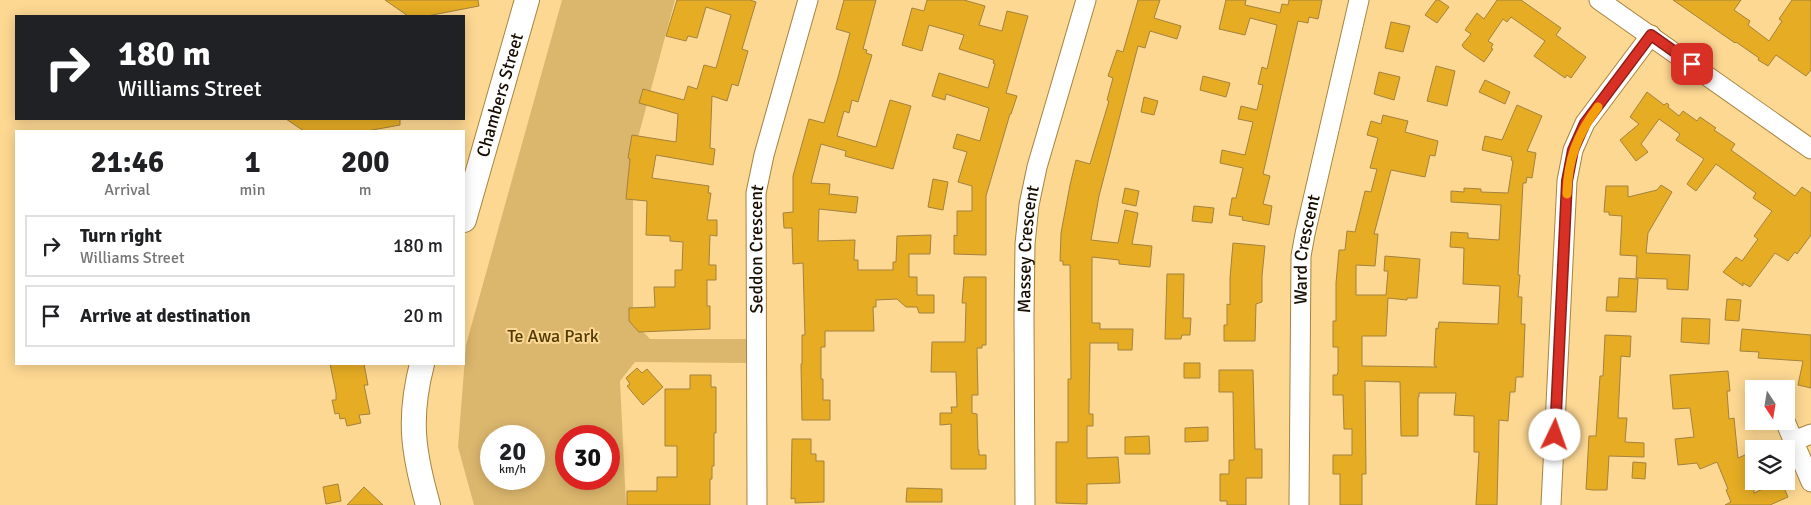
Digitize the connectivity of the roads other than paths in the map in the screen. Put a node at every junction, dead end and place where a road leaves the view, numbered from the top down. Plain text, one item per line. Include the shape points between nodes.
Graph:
1 (527, 0) edge
2 (808, 0) edge
3 (1086, 0) edge
4 (1359, 0) edge
5 (1599, 0) edge
6 (1651, 35) junction
7 (1811, 149) edge
8 (465, 207) edge
9 (422, 365) edge
10 (1811, 434) edge
11 (1795, 440) edge
12 (1795, 446) edge
13 (1811, 482) edge
14 (428, 505) edge
15 (757, 505) edge
16 (1025, 505) edge
17 (1299, 505) edge
18 (1551, 505) edge

1 - 8 main road, Chambers Street
2 - 15 street, Seddon Crescent via 756,193
3 - 16 street, Massey Crescent via 1029,205 1024,316
4 - 17 street, Ward Crescent via 1301,256
5 - 6 street
6 - 7 street
6 - 18 street via 1585,123 1573,150 1567,181
9 - 14 main road via 415,389 414,438 415,457
10 - 11 street
12 - 13 street

